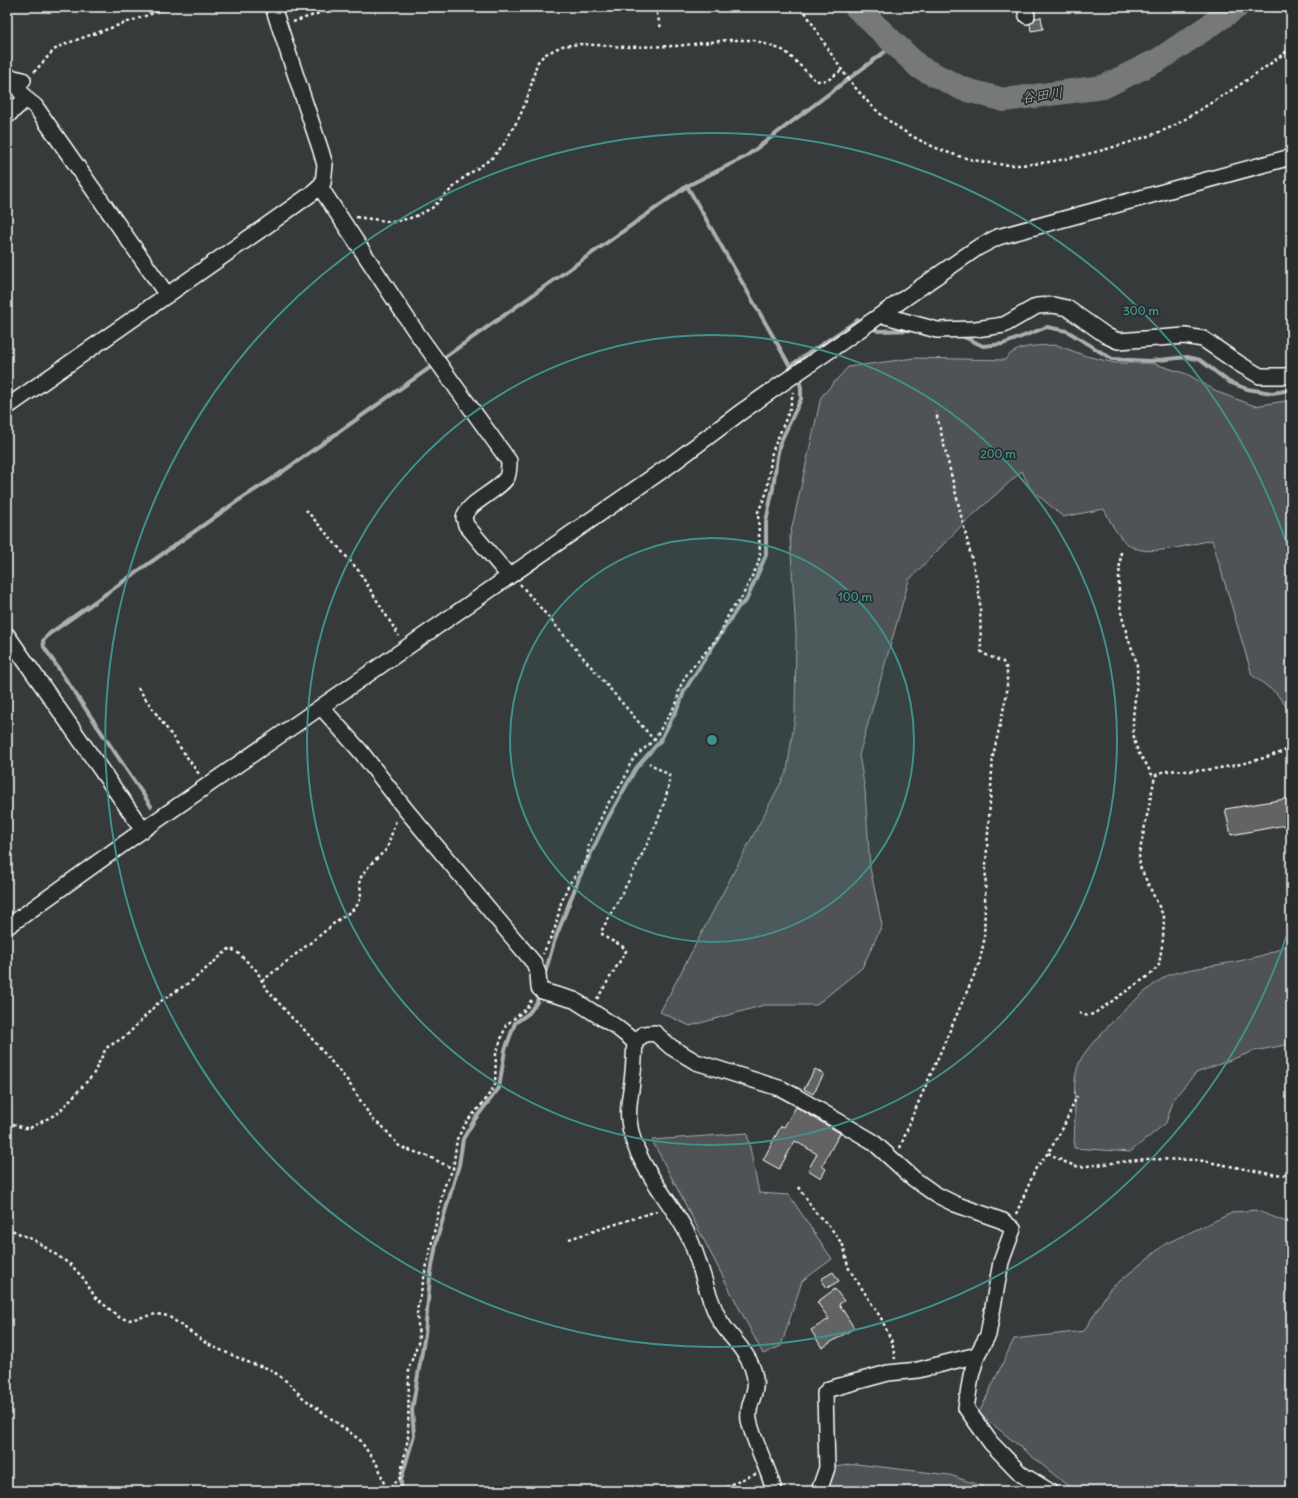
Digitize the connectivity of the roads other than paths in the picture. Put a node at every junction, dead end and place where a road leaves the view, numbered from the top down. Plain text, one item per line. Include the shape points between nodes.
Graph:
1 (273, 7) edge
2 (18, 93) edge
3 (7, 116) edge
4 (1291, 157) edge
5 (320, 188) junction
6 (167, 295) junction
7 (882, 315) junction
8 (1291, 376) edge
9 (7, 407) edge
10 (509, 576) junction
11 (7, 635) edge
12 (322, 708) junction
13 (144, 830) junction
14 (7, 927) edge
15 (636, 1042) junction
16 (977, 1355) junction
17 (774, 1491) edge
18 (819, 1491) edge
19 (1049, 1491) edge

1 - 5 street via 323,155 324,179
2 - 3 street
2 - 6 street via 35,106
4 - 7 street via 998,237 977,248
5 - 6 street
5 - 10 street via 414,329 509,461 506,478 470,509 464,518 466,525
6 - 9 street
7 - 8 street via 938,330 976,329 1004,324 1037,306 1053,305 1067,308 1106,336 1118,341 1185,336 1203,339 1260,376
7 - 10 street
10 - 12 street
11 - 13 street
12 - 13 street
12 - 15 street via 536,966 539,988 566,996 590,1009
13 - 14 street
15 - 16 street via 644,1034 655,1033 671,1047 696,1062 782,1089 861,1134 914,1179 944,1199 1010,1225 1013,1228 1001,1262 988,1334
15 - 17 street via 629,1103 630,1130 655,1182 689,1237 709,1297 720,1319 751,1365 756,1387 749,1417 752,1433
16 - 18 street via 832,1387 827,1391 827,1468
16 - 19 street via 967,1398 966,1408 969,1414 991,1443 1021,1474

